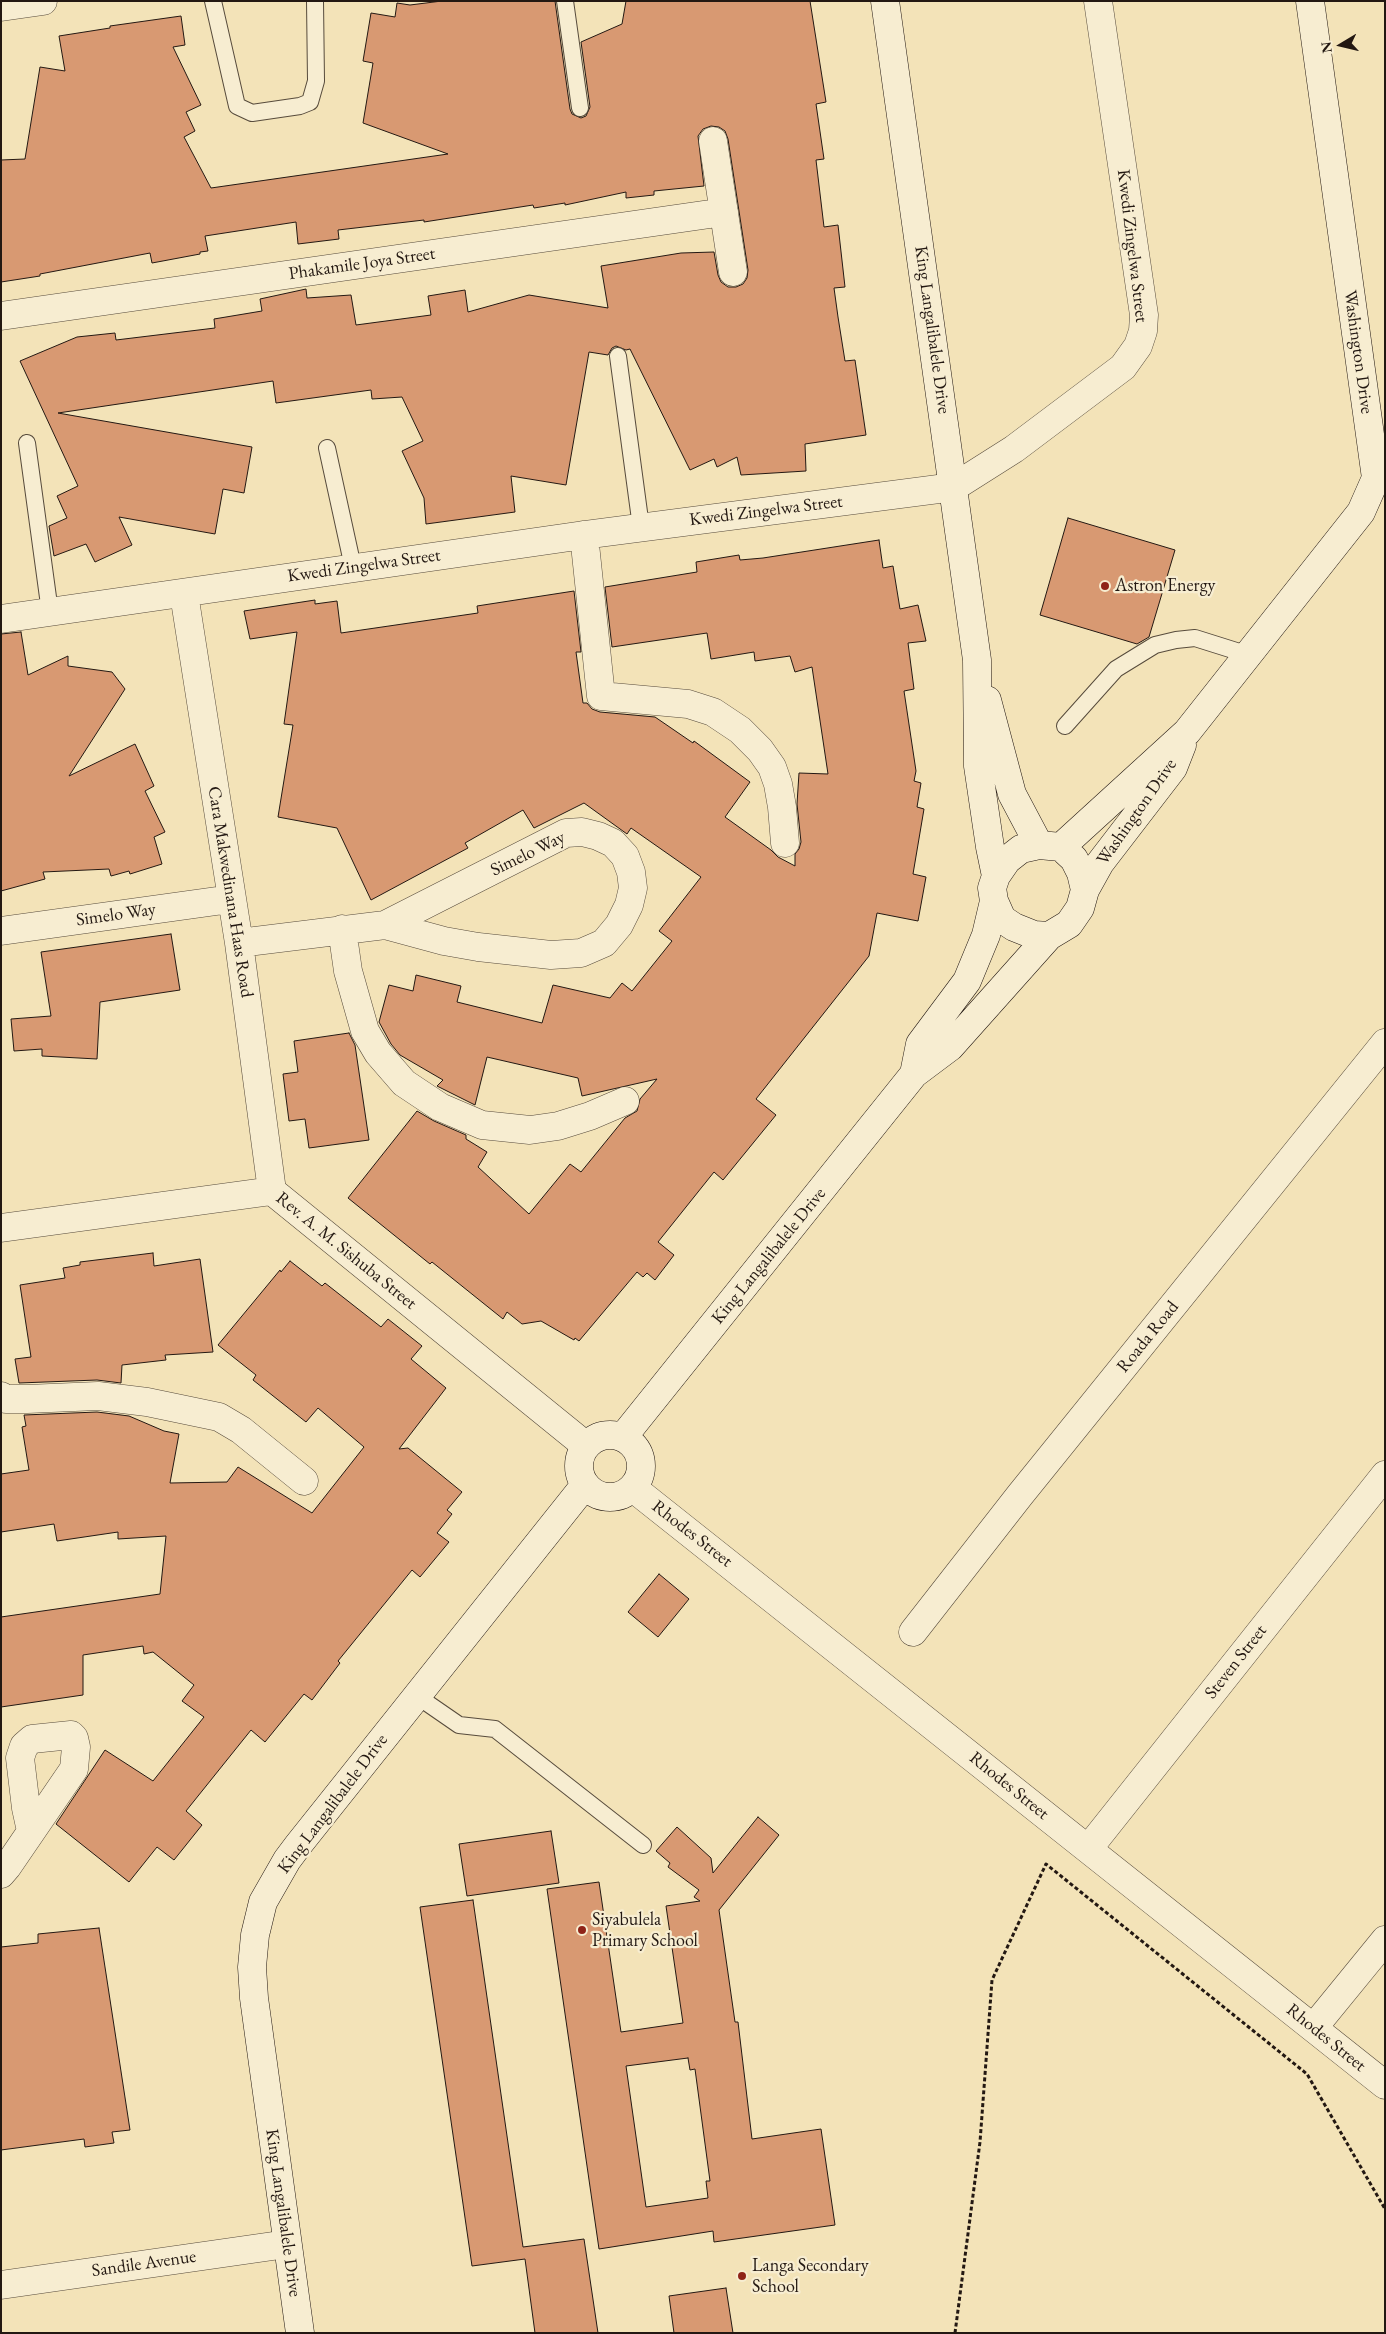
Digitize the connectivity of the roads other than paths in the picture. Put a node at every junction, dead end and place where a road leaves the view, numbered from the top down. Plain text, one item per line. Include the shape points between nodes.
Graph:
1 (43, 1) edge
2 (213, 1) edge
3 (315, 1) edge
4 (565, 1) edge
5 (885, 1) edge
6 (1098, 1) edge
7 (1310, 1) edge
8 (1, 7) edge
9 (580, 108) dead end
10 (713, 140) dead end
11 (724, 212) junction
12 (733, 272) dead end
13 (1, 316) edge
14 (618, 356) dead end
15 (27, 443) dead end
16 (327, 448) dead end
17 (1380, 478) edge
18 (954, 487) junction
19 (641, 527) junction
20 (584, 535) junction
21 (353, 567) junction
22 (184, 594) junction
23 (50, 612) junction
24 (1, 619) edge
25 (1249, 655) junction
26 (977, 660) junction
27 (1065, 726) dead end
28 (1187, 732) junction
29 (785, 843) dead end
30 (1050, 846) junction
31 (995, 889) junction
32 (1085, 890) junction
33 (231, 899) junction
34 (385, 925) junction
35 (342, 929) junction
36 (1, 931) edge
37 (1048, 936) junction
38 (239, 943) junction
39 (1383, 1050) edge
40 (914, 1074) junction
41 (625, 1101) dead end
42 (272, 1191) junction
43 (1, 1228) edge
44 (1, 1396) edge
45 (623, 1437) junction
46 (585, 1445) junction
47 (1385, 1475) edge
48 (304, 1481) dead end
49 (585, 1485) junction
50 (633, 1488) junction
51 (913, 1632) dead end
52 (417, 1696) junction
53 (31, 1831) dead end
54 (643, 1845) dead end
55 (1088, 1848) junction
56 (1, 1874) edge
57 (1385, 1940) edge
58 (1314, 2027) junction
59 (1385, 2084) edge
60 (287, 2244) junction
61 (1, 2285) edge
62 (300, 2333) edge

1 - 8 street
2 - 3 lane via 237,106 252,113 310,102 316,80
4 - 9 lane
5 - 18 street, King Langalibalele Drive
6 - 18 street, Kwedi Zingelwa Street via 1144,315 1143,331 1138,346 1123,367 1014,449
7 - 17 street, Washington Drive
10 - 11 street
11 - 12 street
11 - 13 street, Phakamile Joya Street
14 - 19 lane
15 - 23 lane
16 - 21 lane
17 - 25 street, Washington Drive via 1361,512
18 - 19 street, Kwedi Zingelwa Street
18 - 26 street, King Langalibalele Drive
19 - 20 street, Kwedi Zingelwa Street
20 - 21 street, Kwedi Zingelwa Street
20 - 29 street via 601,696 688,704 713,712 740,730 772,767 782,807
21 - 22 street, Kwedi Zingelwa Street
22 - 23 street, Kwedi Zingelwa Street
22 - 33 street, Cara Makwedinana Haas Road
23 - 24 street, Kwedi Zingelwa Street
25 - 27 lane via 1195,638 1155,645 1116,669
25 - 28 street, Washington Drive
26 - 30 street, King Langalibalele Drive via 1012,794
26 - 31 street, King Langalibalele Drive via 978,766
28 - 30 street, Washington Drive
28 - 32 street, Washington Drive via 1172,768 1100,863
30 - 31 street via 1021,849 1007,860
30 - 32 street via 1074,859
31 - 37 street via 1002,919 1034,935
31 - 40 street, King Langalibalele Drive via 986,935 967,981 920,1044
32 - 37 street via 1080,908 1069,924
33 - 36 street, Simelo Way
33 - 38 street, Cara Makwedinana Haas Road
34 - 34 street, Simelo Way via 566,833 582,832 612,842 624,856 634,888 619,925 604,943 581,953 551,954 478,947
34 - 35 street, Simelo Way
35 - 38 street, Simelo Way
35 - 41 street via 348,971 365,1031 378,1053 404,1083 440,1107 482,1124 530,1130 558,1126
37 - 40 street, King Langalibalele Drive via 950,1047
38 - 42 street, Cara Makwedinana Haas Road
39 - 51 street, Roada Road via 1020,1495
40 - 45 street, King Langalibalele Drive
42 - 43 street, Rev. A. M. Sishuba Street
42 - 46 street, Rev. A. M. Sishuba Street
44 - 48 street via 27,1400 98,1396 219,1417 241,1430
45 - 46 street via 603,1435
45 - 50 street via 635,1447 641,1460 640,1475
46 - 49 street via 578,1465
47 - 55 street, Steven Street
49 - 50 street via 595,1494 608,1498 621,1496
49 - 52 street, King Langalibalele Drive
50 - 55 street, Rhodes Street
52 - 54 lane via 459,1725 495,1729
52 - 60 street, King Langalibalele Drive via 287,1860 263,1902 257,1926 252,1967 254,1998
53 - 56 street
55 - 58 street, Rhodes Street
57 - 58 street
58 - 59 street, Rhodes Street
60 - 61 street, Sandile Avenue
60 - 62 street, King Langalibalele Drive

